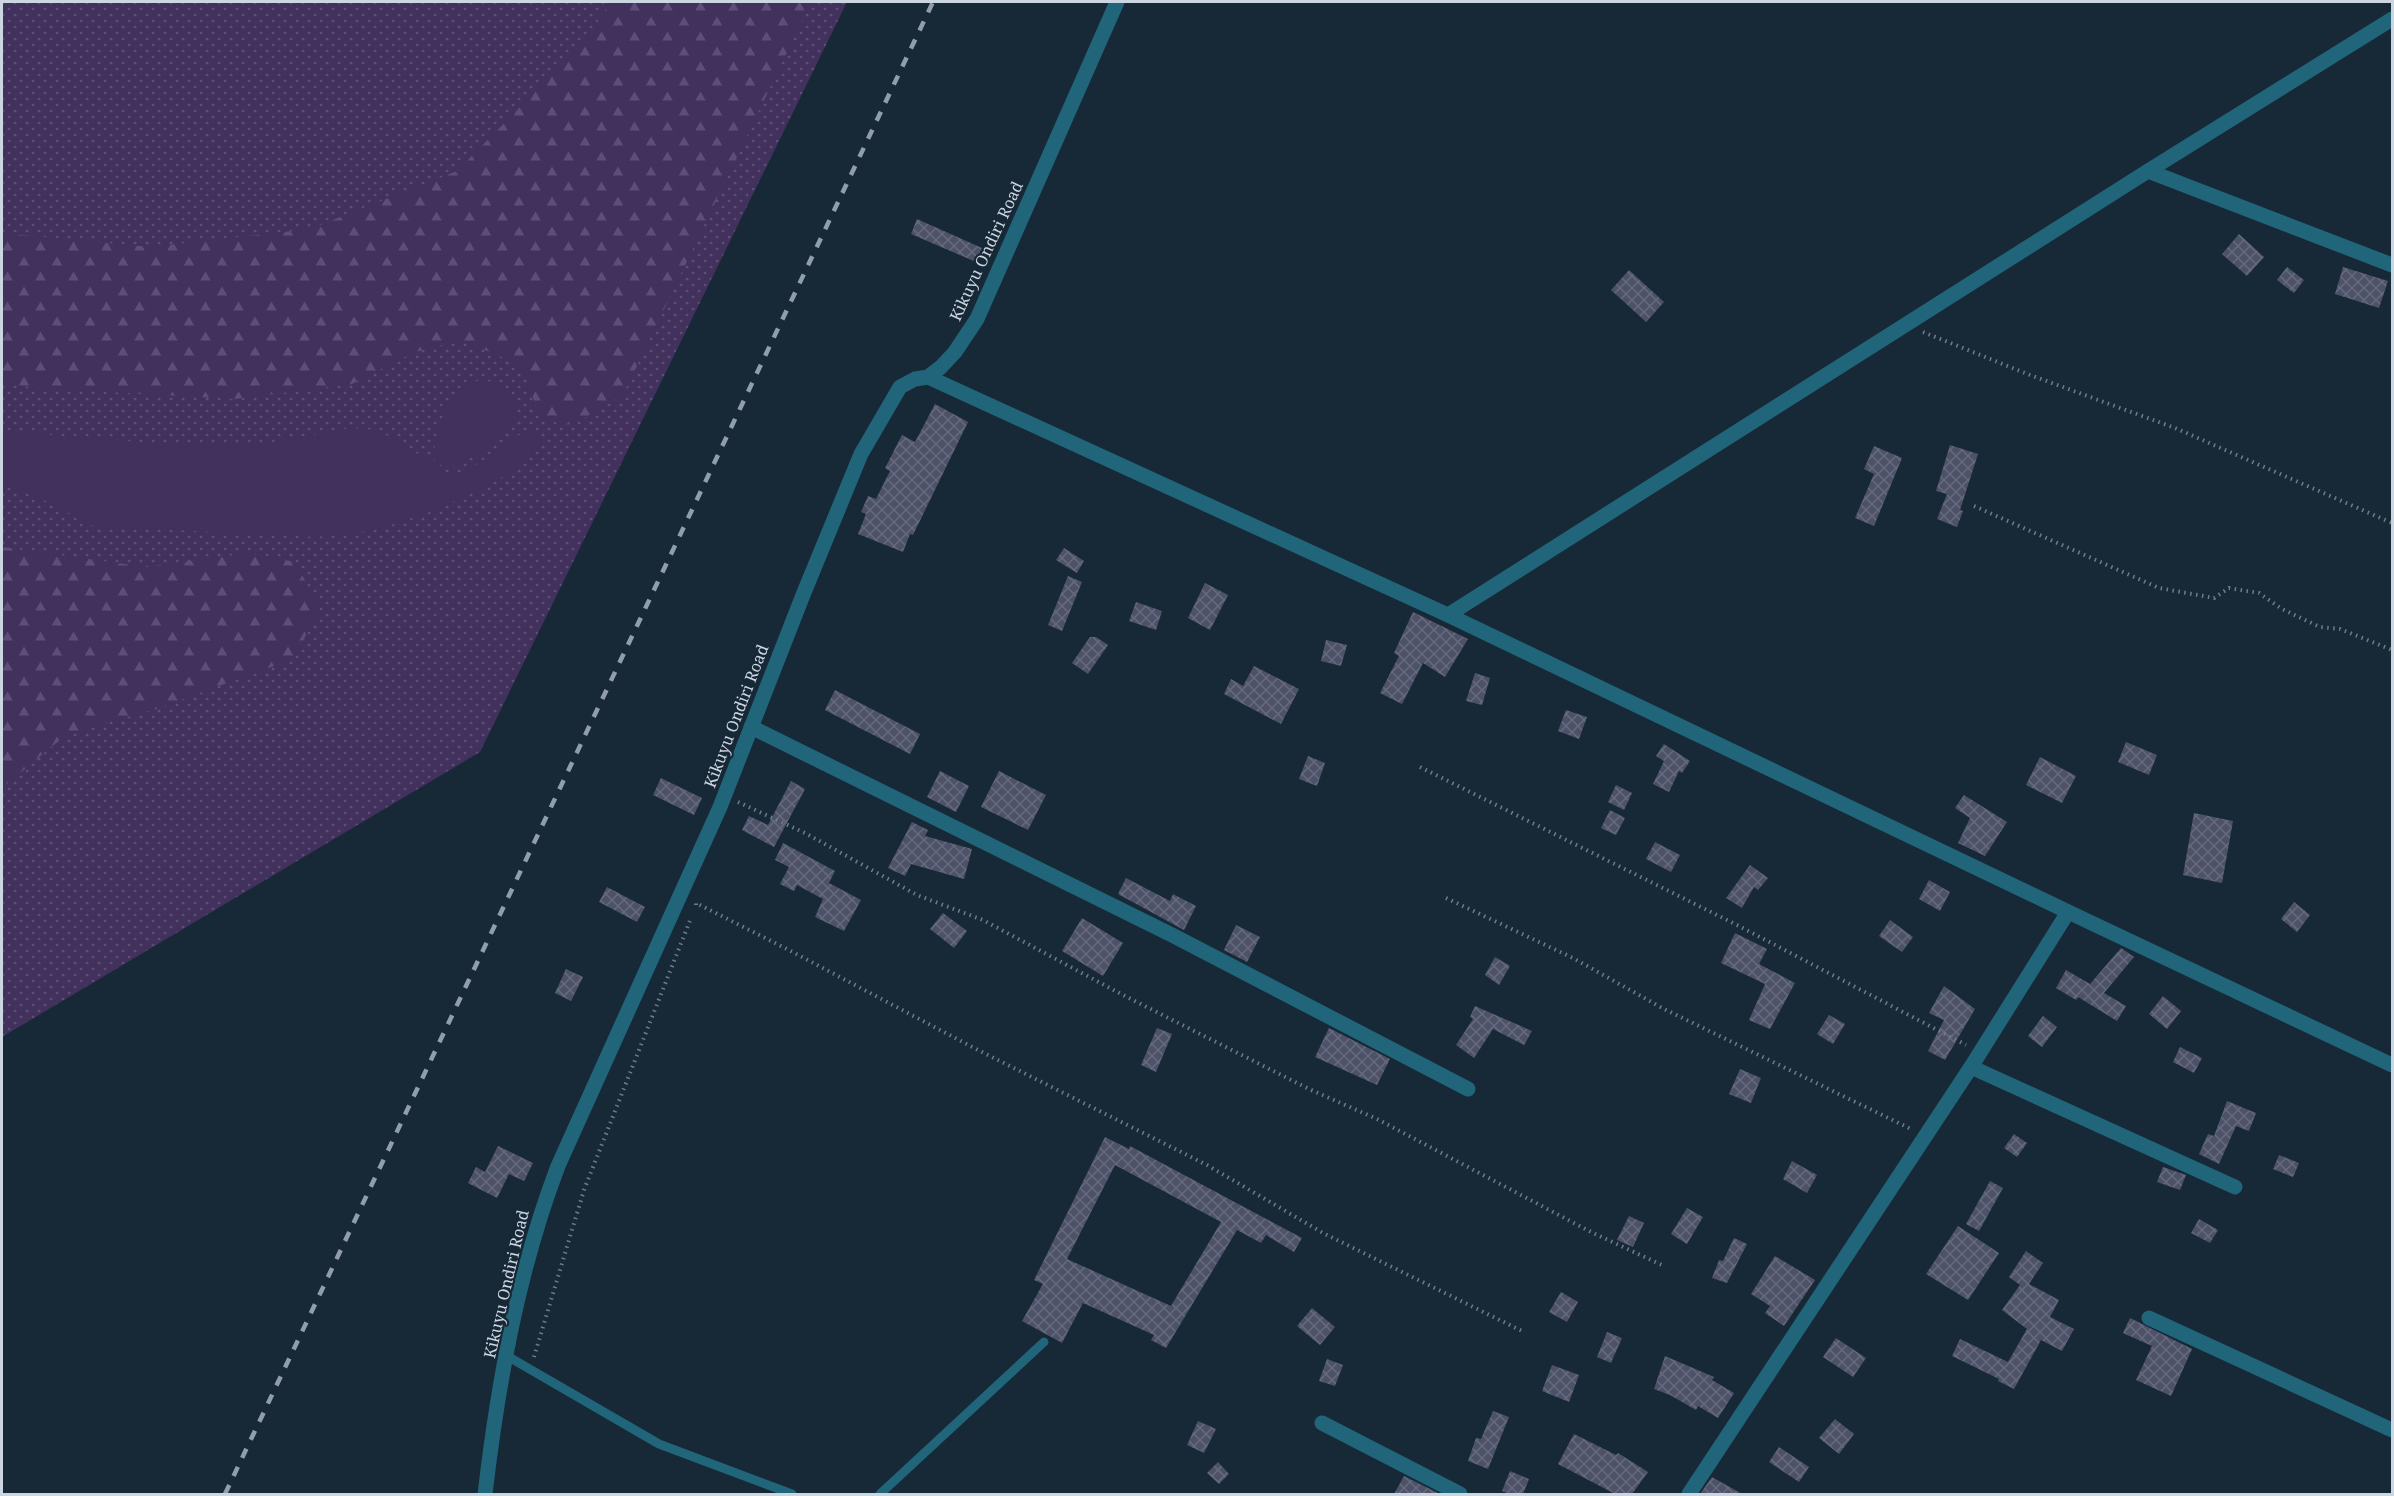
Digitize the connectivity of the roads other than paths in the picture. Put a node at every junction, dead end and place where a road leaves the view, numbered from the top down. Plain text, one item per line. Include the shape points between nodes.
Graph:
1 (1117, 2) edge
2 (2392, 19) edge
3 (2148, 171) junction
4 (2392, 265) edge
5 (928, 377) junction
6 (1448, 615) junction
7 (751, 727) junction
8 (2068, 912) junction
9 (2392, 1065) edge
10 (1971, 1067) junction
11 (1468, 1089) dead end
12 (2235, 1187) dead end
13 (2149, 1318) dead end
14 (1044, 1342) dead end
15 (507, 1356) junction
16 (1322, 1423) dead end
17 (2392, 1430) edge
18 (485, 1494) edge
19 (792, 1494) edge
20 (880, 1494) edge
21 (1460, 1494) edge
22 (1689, 1494) edge

1 - 5 street, Kikuyu Ondiri Road via 977,320 955,352
2 - 3 street
3 - 4 street
3 - 6 street
5 - 6 street
5 - 7 street, Kikuyu Ondiri Road via 900,387 861,454
6 - 8 street
7 - 11 street via 1172,935
7 - 15 street, Kikuyu Ondiri Road via 720,807 558,1166 524,1270
8 - 9 street
8 - 10 street
10 - 12 street
10 - 22 street
13 - 17 street
14 - 20 lane
15 - 18 street, Kikuyu Ondiri Road
15 - 19 lane via 659,1444
16 - 21 street

